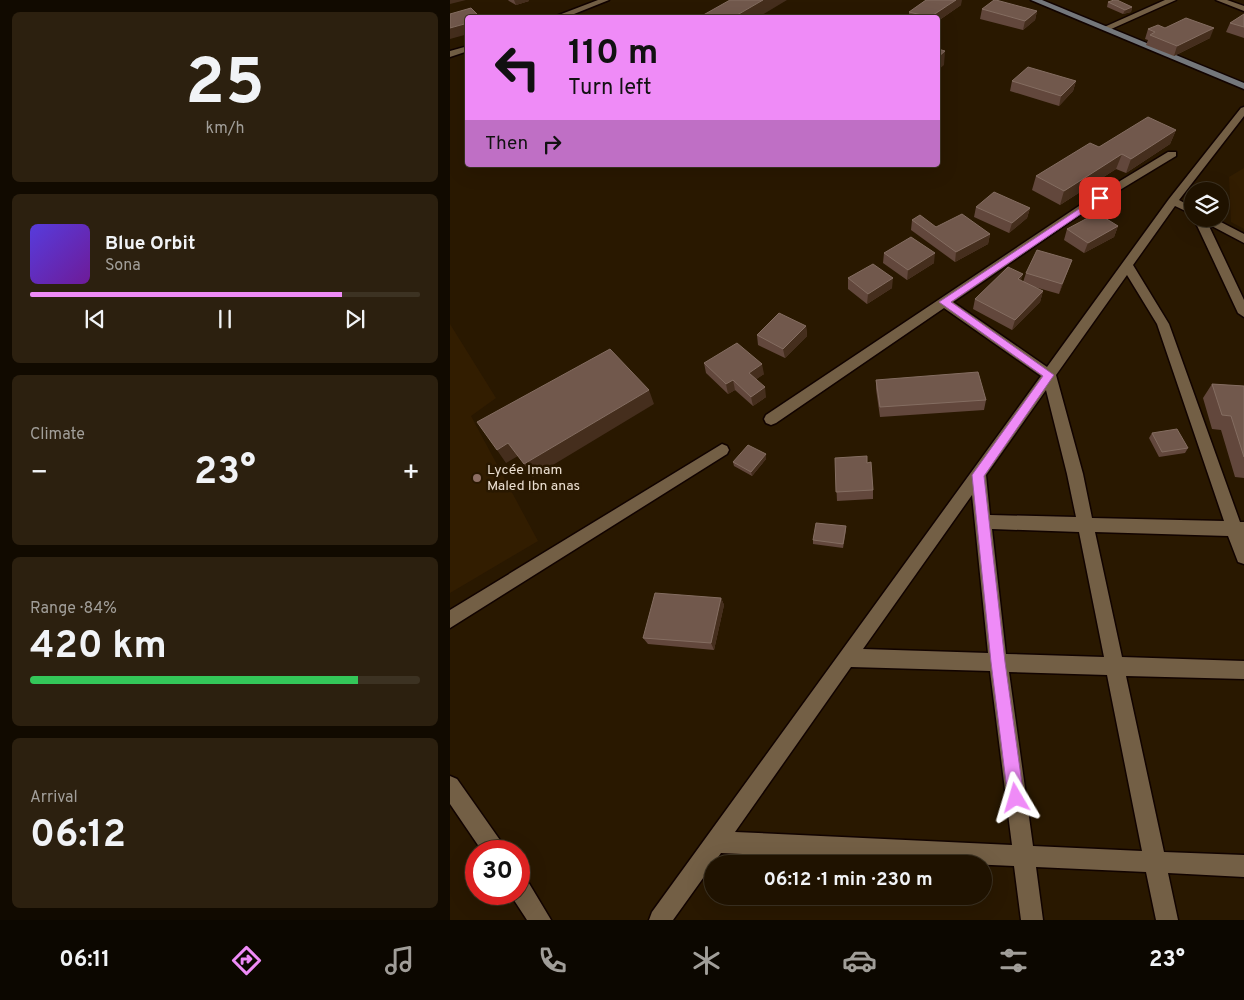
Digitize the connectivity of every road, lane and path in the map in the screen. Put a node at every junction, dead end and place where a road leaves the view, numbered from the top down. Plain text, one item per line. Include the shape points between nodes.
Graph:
1 (605, 0) edge
2 (1035, 0) edge
3 (1172, 0) edge
4 (1220, 0) edge
5 (1244, 9) edge
6 (562, 15) edge
7 (1106, 28) junction
8 (465, 49) edge
9 (450, 54) edge
10 (1244, 86) edge
11 (1244, 110) edge
12 (1172, 154) edge
13 (1173, 201) junction
14 (1184, 207) edge
15 (1204, 227) edge
16 (1222, 227) edge
17 (1244, 239) edge
18 (1127, 265) junction
19 (944, 302) junction
20 (1244, 313) edge
21 (1049, 375) junction
22 (771, 419) dead end
23 (722, 450) dead end
24 (978, 475) junction
25 (983, 522) junction
26 (1086, 524) junction
27 (1239, 528) edge
28 (1244, 557) edge
29 (450, 620) edge
30 (847, 658) junction
31 (998, 662) junction
32 (1114, 666) junction
33 (1244, 670) edge
34 (450, 786) edge
35 (487, 840) edge
36 (715, 842) junction
37 (1024, 856) junction
38 (1154, 862) junction
39 (1244, 866) edge
40 (530, 905) edge
41 (540, 920) edge
42 (660, 920) edge
43 (1032, 920) edge
44 (1167, 920) edge

1 - 6 street
2 - 7 main road
3 - 7 street
4 - 5 street
7 - 10 main road
8 - 9 street
11 - 13 street
12 - 19 street via 1086,206
13 - 14 street
13 - 18 street
15 - 20 street
16 - 17 street
18 - 21 street
18 - 27 street via 1163,324
19 - 21 street
19 - 22 street
21 - 24 street
21 - 26 street
23 - 29 street
24 - 25 street
24 - 30 street
25 - 26 street
25 - 31 street
26 - 27 street
26 - 32 street
27 - 28 street
30 - 31 street
30 - 36 street
31 - 32 street
31 - 37 street
32 - 33 street
32 - 38 street
34 - 35 street
36 - 37 street
36 - 42 street
37 - 38 street
37 - 43 street
38 - 39 street
38 - 44 street
40 - 41 street

